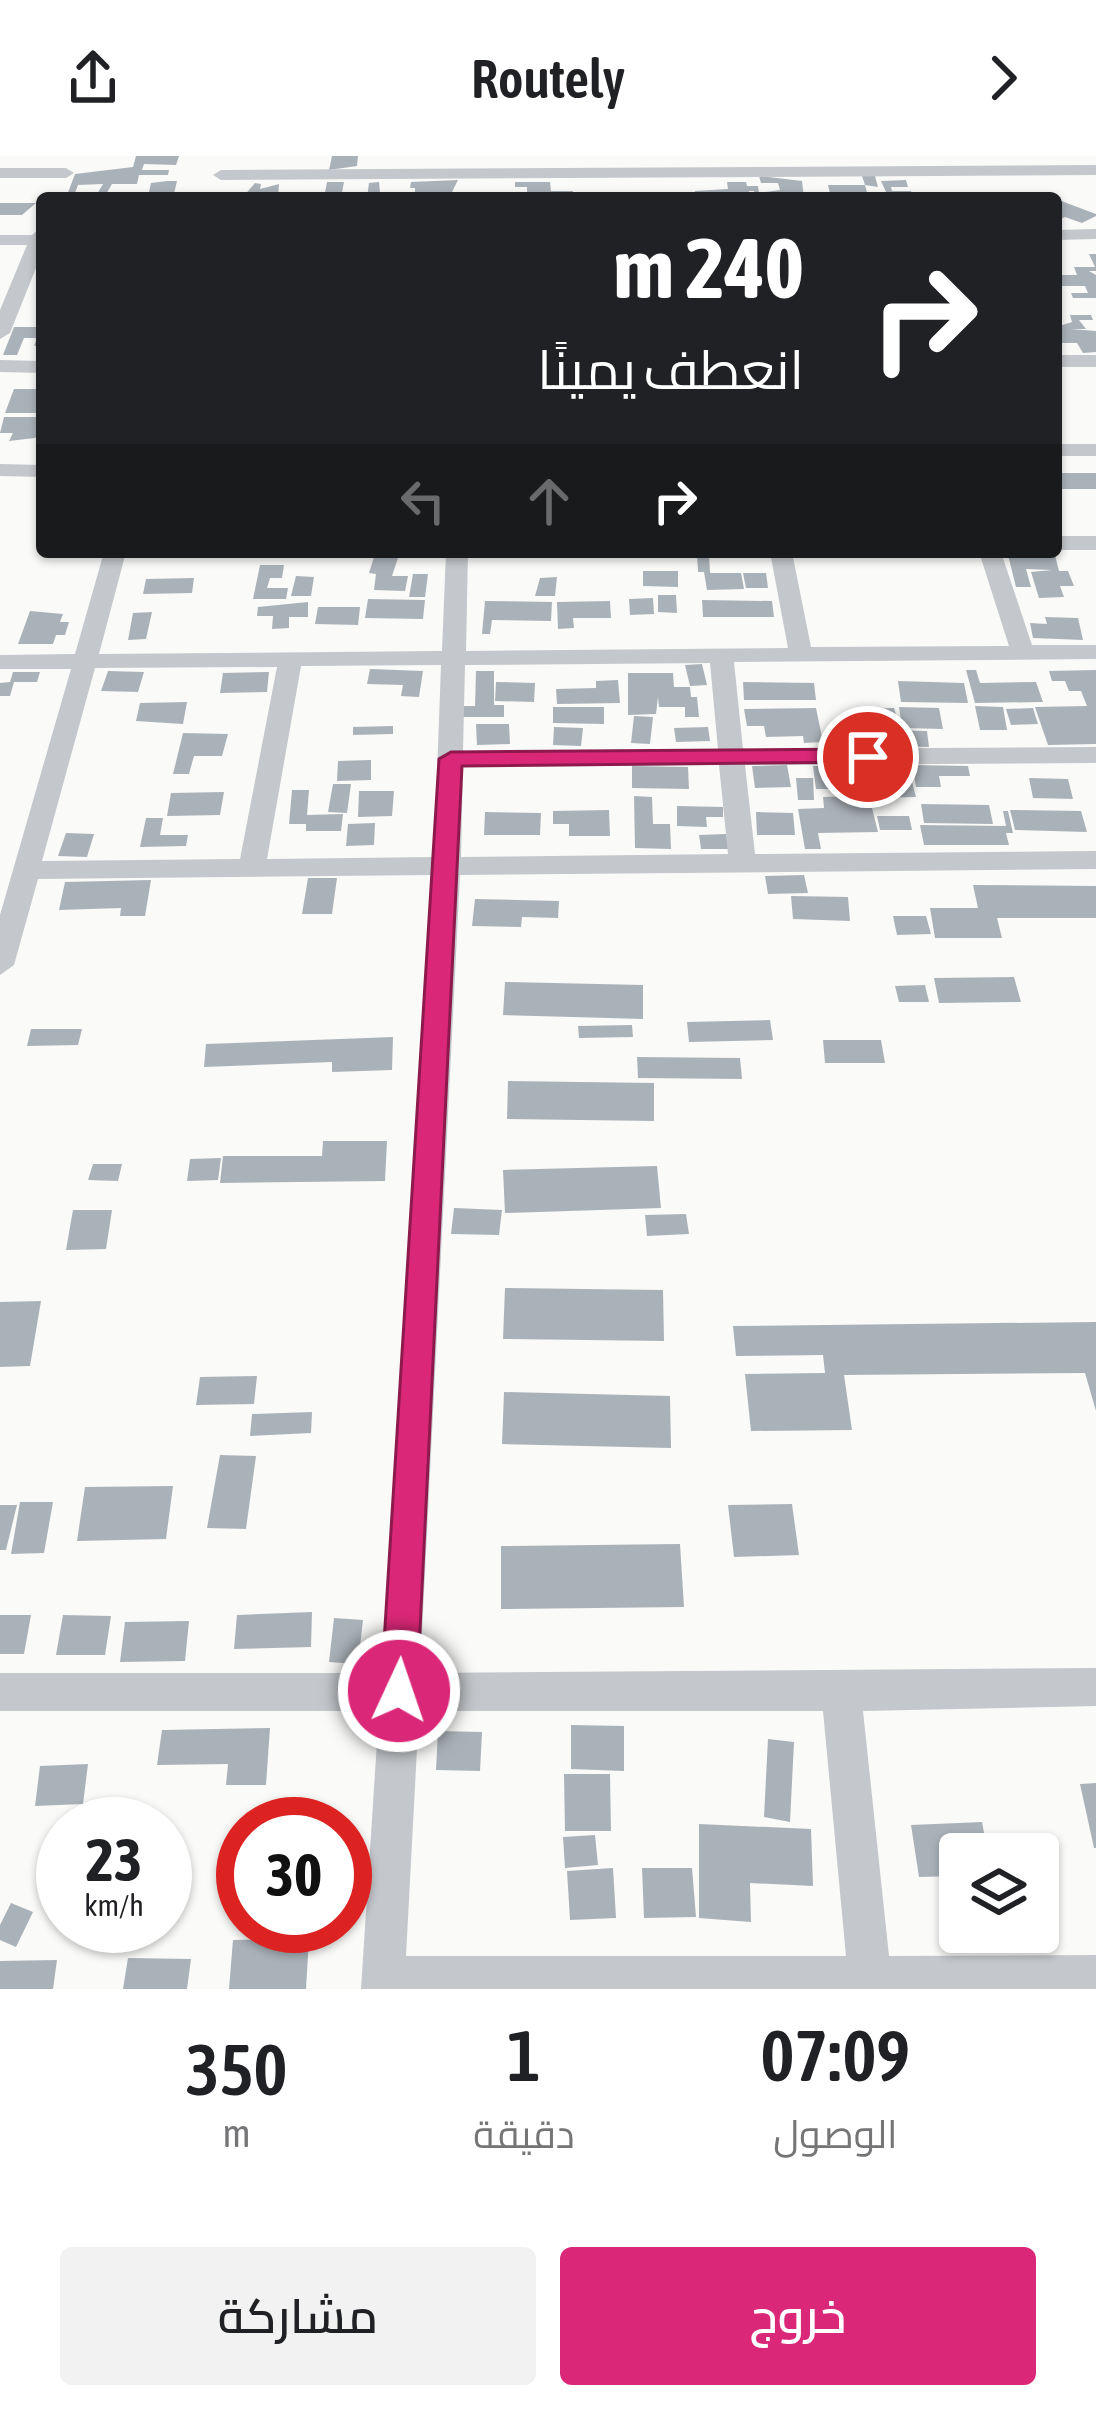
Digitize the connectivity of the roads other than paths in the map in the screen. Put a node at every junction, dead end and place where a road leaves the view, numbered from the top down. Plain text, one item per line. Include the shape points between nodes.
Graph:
1 (866, 163) edge
2 (69, 164) edge
3 (474, 164) edge
4 (733, 164) edge
5 (224, 165) edge
6 (916, 170) junction
7 (1096, 170) edge
8 (0, 172) edge
9 (677, 172) junction
10 (681, 192) edge
11 (923, 192) edge
12 (1096, 234) edge
13 (1062, 235) edge
14 (36, 236) edge
15 (0, 240) edge
16 (36, 245) edge
17 (0, 280) edge
18 (22, 280) junction
19 (0, 333) edge
20 (1062, 361) edge
21 (1096, 361) edge
22 (0, 366) edge
23 (36, 367) edge
24 (1062, 450) edge
25 (1096, 450) edge
26 (0, 470) edge
27 (36, 471) edge
28 (1062, 543) edge
29 (1096, 543) edge
30 (113, 558) edge
31 (457, 558) edge
32 (782, 558) edge
33 (992, 558) edge
34 (1096, 652) edge
35 (1023, 653) junction
36 (801, 655) junction
37 (721, 656) junction
38 (457, 658) junction
39 (290, 659) junction
40 (0, 662) edge
41 (85, 663) junction
42 (1096, 755) edge
43 (730, 758) junction
44 (451, 759) junction
45 (1096, 860) edge
46 (742, 862) junction
47 (447, 865) junction
48 (252, 866) junction
49 (29, 870) junction
50 (1, 958) edge
51 (1096, 1687) edge
52 (399, 1691) junction
53 (0, 1692) edge
54 (841, 1692) junction
55 (1096, 1977) edge
56 (384, 1984) edge
57 (870, 1984) edge

1 - 4 street
1 - 6 street
2 - 8 street
3 - 5 street
3 - 9 street
4 - 9 street
6 - 7 street
6 - 11 street
9 - 10 street
12 - 13 street
14 - 15 street
16 - 18 street
17 - 18 street
18 - 19 street
20 - 21 street
22 - 23 street
24 - 25 street
26 - 27 street
28 - 29 street
30 - 41 street
31 - 38 street
32 - 36 street
33 - 35 street
34 - 35 street
35 - 36 street
36 - 37 street
37 - 38 street
37 - 43 street
38 - 39 street
38 - 44 street
39 - 41 street
39 - 48 street
40 - 41 street
41 - 49 street
42 - 43 street
43 - 44 street
43 - 46 street
44 - 47 street
45 - 46 street
46 - 47 street
47 - 48 street
47 - 52 street
48 - 49 street
49 - 50 street
51 - 54 street
52 - 53 street
52 - 54 street
52 - 56 street
54 - 57 street
55 - 57 street
56 - 57 street

